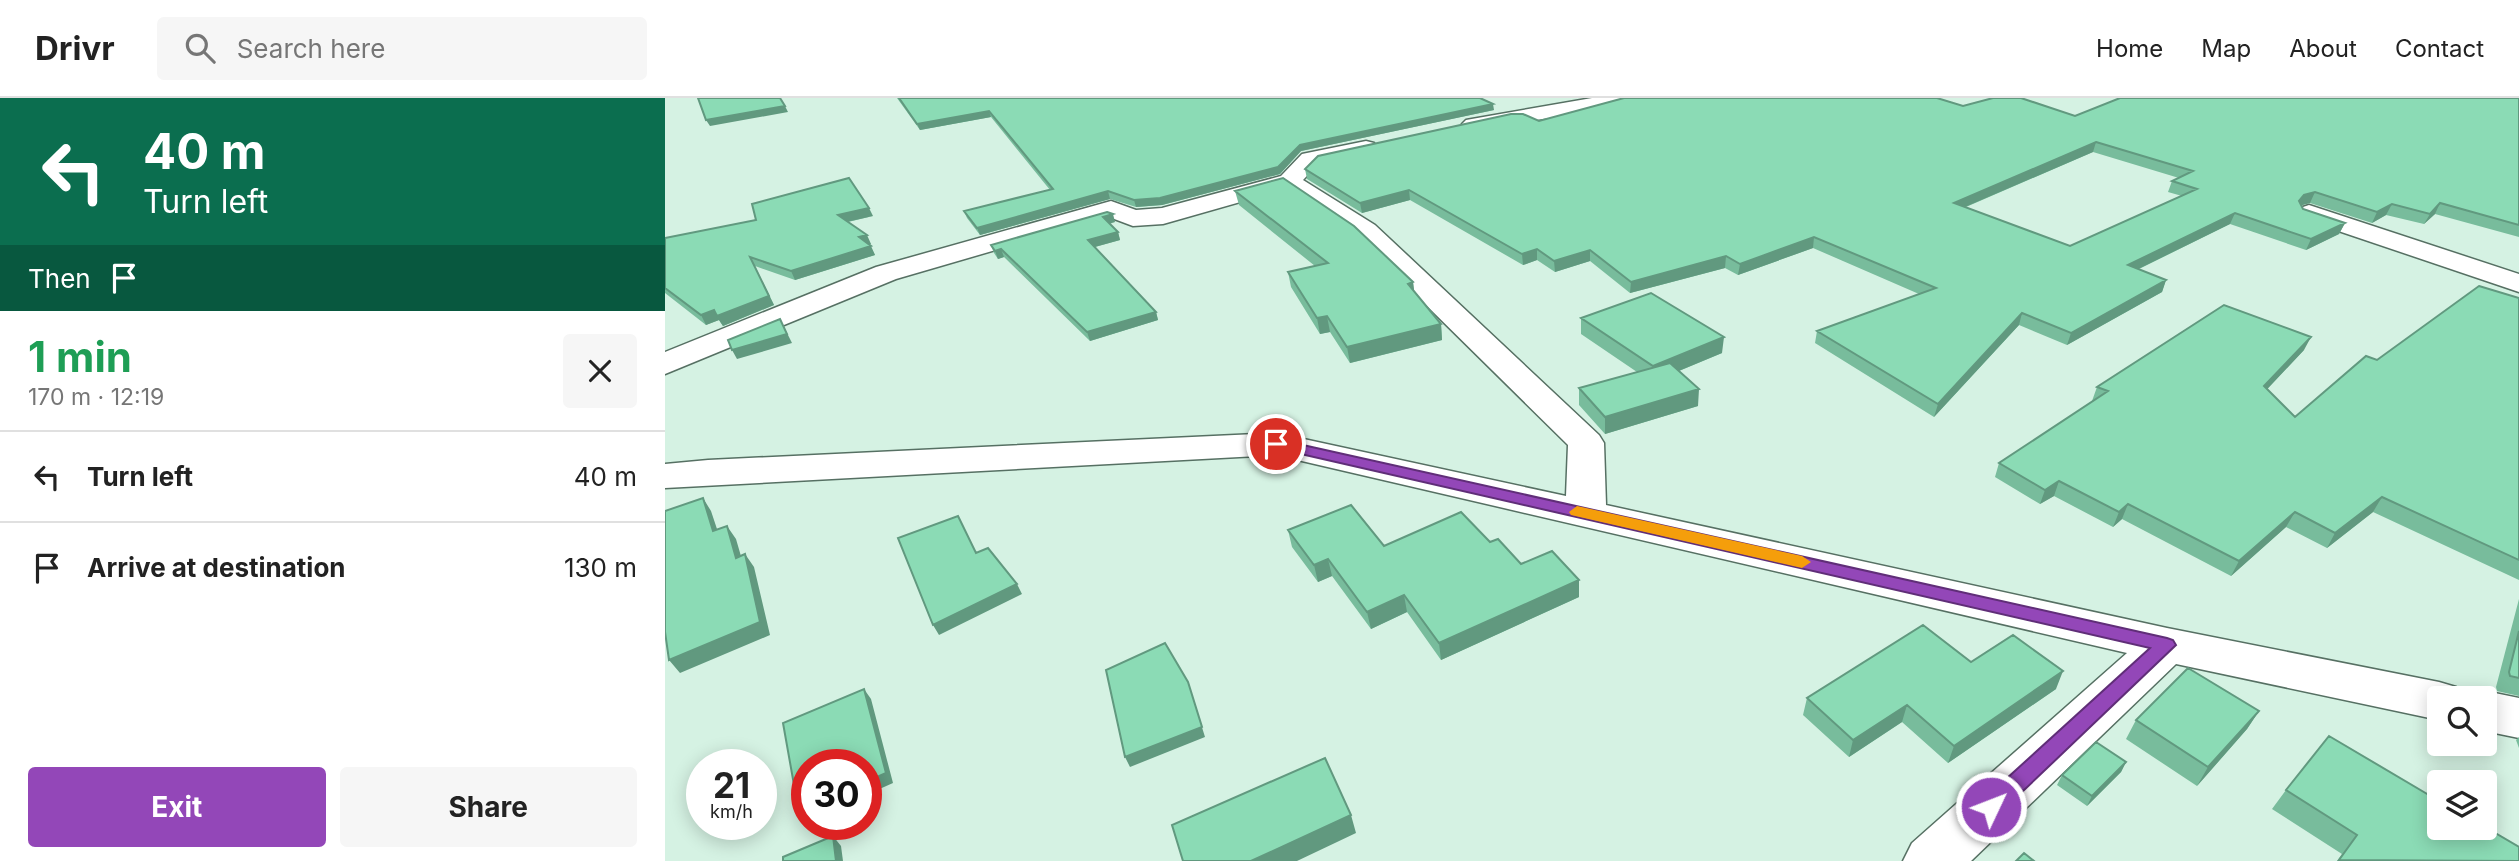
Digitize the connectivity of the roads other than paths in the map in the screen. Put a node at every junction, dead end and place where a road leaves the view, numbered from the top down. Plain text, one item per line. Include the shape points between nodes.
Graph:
1 (1615, 98) edge
2 (1452, 129) edge
3 (1388, 143) edge
4 (1289, 181) junction
5 (2308, 214) edge
6 (2519, 284) edge
7 (665, 364) edge
8 (665, 476) edge
9 (1586, 514) junction
10 (2167, 645) junction
11 (2427, 699) edge
12 (2497, 713) edge
13 (2519, 718) edge
14 (1932, 861) edge

1 - 2 street
3 - 4 street via 1310,159
4 - 7 street via 1163,216 1133,218 1111,209 886,273
4 - 9 street via 1366,231 1586,443
5 - 6 street
8 - 9 street via 1276,444
9 - 10 street
10 - 11 street
10 - 14 street
12 - 13 street

